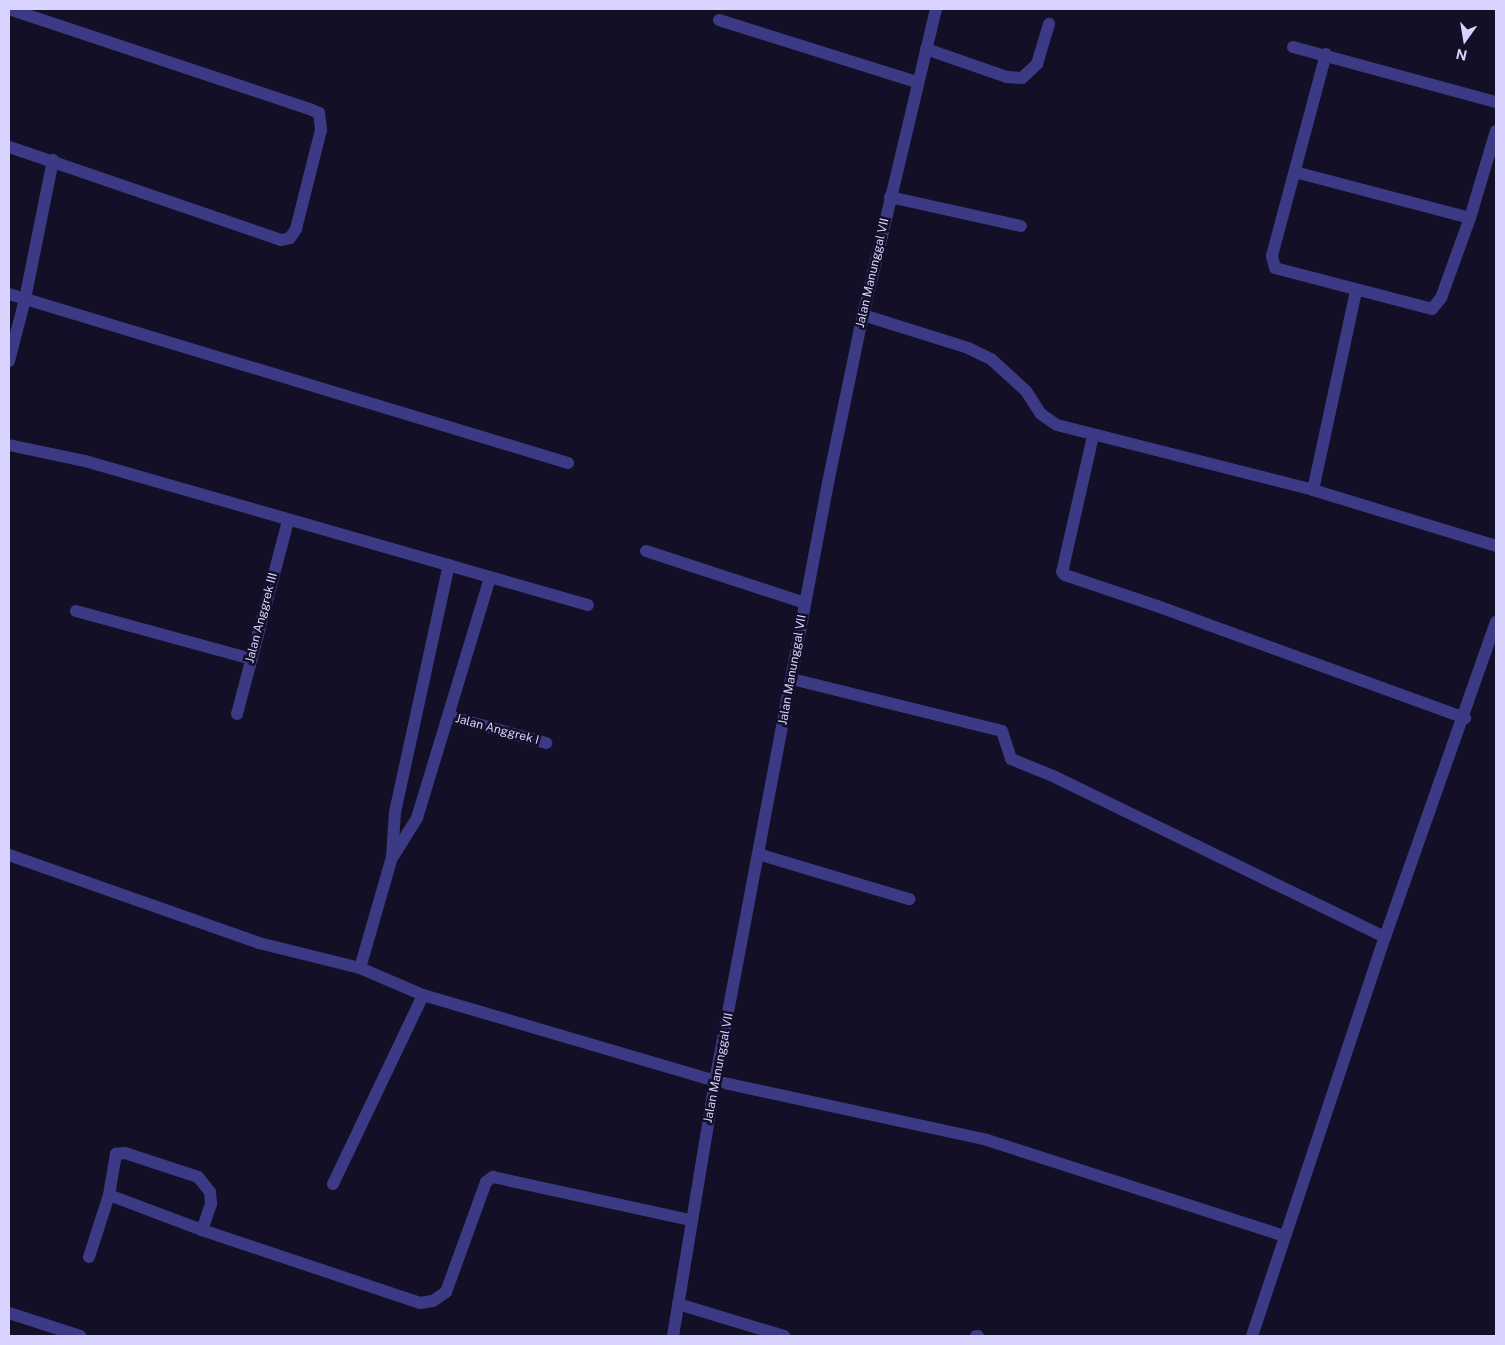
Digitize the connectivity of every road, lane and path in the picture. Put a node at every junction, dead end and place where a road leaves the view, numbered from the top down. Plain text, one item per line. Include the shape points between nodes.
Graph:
1 (936, 9) edge
2 (9, 10) edge
3 (719, 20) dead end
4 (1049, 24) dead end
5 (1294, 47) dead end
6 (926, 49) junction
7 (1326, 54) junction
8 (918, 82) junction
9 (1496, 100) edge
10 (1496, 131) edge
11 (9, 147) edge
12 (54, 160) junction
13 (1295, 172) junction
14 (890, 197) junction
15 (1470, 218) junction
16 (1021, 226) dead end
17 (1356, 292) junction
18 (9, 294) edge
19 (25, 299) junction
20 (863, 314) junction
21 (9, 361) edge
22 (1093, 436) junction
23 (9, 445) edge
24 (568, 463) dead end
25 (1313, 490) junction
26 (288, 521) junction
27 (1496, 546) edge
28 (646, 551) dead end
29 (449, 566) junction
30 (490, 578) junction
31 (805, 602) junction
32 (588, 605) dead end
33 (76, 612) dead end
34 (1496, 622) edge
35 (252, 659) junction
36 (792, 679) junction
37 (237, 714) dead end
38 (448, 716) junction
39 (1465, 718) junction
40 (546, 743) dead end
41 (758, 854) junction
42 (9, 855) edge
43 (392, 857) junction
44 (909, 899) dead end
45 (1385, 937) junction
46 (360, 968) junction
47 (423, 995) junction
48 (716, 1081) junction
49 (333, 1184) dead end
50 (109, 1195) junction
51 (691, 1220) junction
52 (202, 1230) junction
53 (1284, 1236) junction
54 (89, 1257) dead end
55 (678, 1304) junction
56 (9, 1313) edge
57 (80, 1336) edge
58 (673, 1336) edge
59 (784, 1336) edge
60 (1252, 1336) edge

1 - 6 street, Jalan Manunggal VII
2 - 12 street via 319,113 320,122 298,224 286,240 272,239
3 - 8 street
4 - 6 street via 1037,64 1022,78 1007,77
5 - 7 street
6 - 8 street, Jalan Manunggal VII
7 - 9 street
7 - 13 street
8 - 14 street, Jalan Manunggal VII
10 - 15 street
11 - 12 street
12 - 19 street
13 - 15 street
13 - 17 street via 1272,265 1279,270
14 - 16 street
14 - 20 street, Jalan Manunggal VII
15 - 17 street via 1436,306 1429,310
17 - 25 street
18 - 19 street
19 - 21 street
19 - 24 street
20 - 22 street via 968,348 991,359 1020,385 1041,414 1057,425
20 - 31 street, Jalan Manunggal VII
22 - 25 street
22 - 39 street via 1062,572 1065,575
23 - 26 street via 85,461
25 - 27 street
26 - 29 street
26 - 35 street, Jalan Anggrek III
28 - 31 street
29 - 30 street
29 - 43 street via 395,812
30 - 32 street
30 - 38 street
31 - 36 street, Jalan Manunggal VII
33 - 35 street
34 - 39 street
35 - 37 street, Jalan Anggrek III
36 - 41 street, Jalan Manunggal VII
36 - 45 street via 1002,731 1011,759 1053,776
38 - 40 street, Jalan Anggrek I
38 - 43 street via 417,818
39 - 45 street
41 - 44 street
41 - 48 street, Jalan Manunggal VII
42 - 46 street via 259,943
43 - 46 street
45 - 53 street via 1340,1079
46 - 47 street
47 - 48 street
47 - 49 street
48 - 51 street, Jalan Manunggal VII
48 - 53 street via 988,1140
50 - 52 street
50 - 52 street via 116,1154 125,1153 198,1177 210,1192 211,1204
50 - 54 street
51 - 52 street via 493,1177 486,1182 446,1292 433,1301 420,1303
51 - 55 street, Jalan Manunggal VII
53 - 60 street
55 - 58 street, Jalan Manunggal VII
55 - 59 street
56 - 57 street

